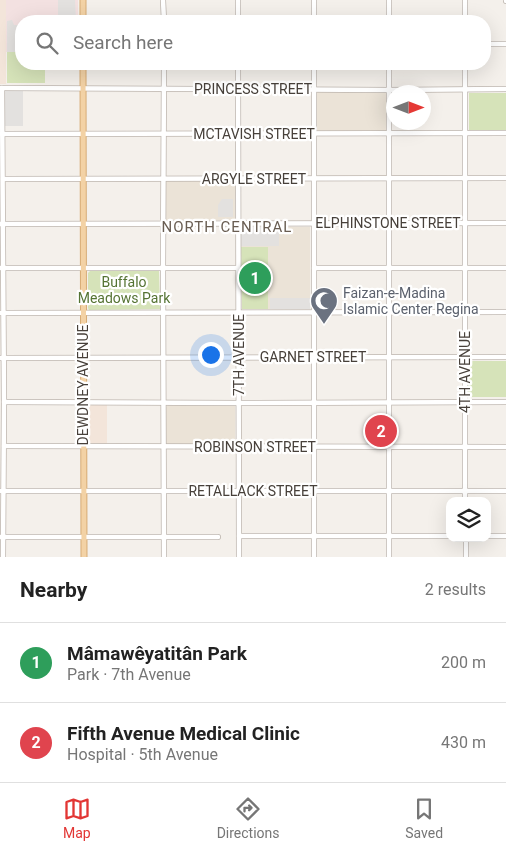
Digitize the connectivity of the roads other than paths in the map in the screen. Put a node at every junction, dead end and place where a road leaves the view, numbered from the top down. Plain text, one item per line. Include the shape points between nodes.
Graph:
1 (83, 0) edge
2 (163, 0) edge
3 (238, 0) edge
4 (314, 0) edge
5 (389, 0) edge
6 (465, 0) edge
7 (83, 15) edge
8 (164, 15) edge
9 (238, 15) edge
10 (314, 15) edge
11 (389, 15) edge
12 (465, 15) edge
13 (491, 44) edge
14 (506, 44) edge
15 (83, 70) edge
16 (164, 70) edge
17 (238, 70) edge
18 (314, 70) edge
19 (389, 70) edge
20 (465, 70) edge
21 (389, 85) edge
22 (1, 88) edge
23 (465, 88) junction
24 (83, 89) junction
25 (164, 89) junction
26 (238, 89) junction
27 (314, 89) junction
28 (431, 89) edge
29 (506, 89) edge
30 (386, 90) edge
31 (389, 133) junction
32 (465, 133) junction
33 (506, 133) edge
34 (2, 134) junction
35 (83, 134) junction
36 (164, 134) junction
37 (238, 134) junction
38 (314, 134) junction
39 (3, 178) junction
40 (506, 178) edge
41 (83, 179) junction
42 (163, 179) junction
43 (238, 179) junction
44 (314, 179) junction
45 (389, 179) junction
46 (465, 179) junction
47 (163, 223) junction
48 (238, 223) junction
49 (314, 223) junction
50 (388, 223) junction
51 (465, 223) junction
52 (506, 223) edge
53 (1, 224) edge
54 (83, 224) junction
55 (2, 268) edge
56 (82, 268) junction
57 (162, 268) junction
58 (238, 268) junction
59 (314, 268) junction
60 (389, 268) junction
61 (465, 268) junction
62 (506, 268) edge
63 (465, 312) junction
64 (506, 312) edge
65 (2, 313) edge
66 (83, 313) junction
67 (163, 313) junction
68 (239, 313) junction
69 (314, 313) junction
70 (389, 313) junction
71 (163, 357) junction
72 (239, 357) junction
73 (314, 357) junction
74 (389, 357) junction
75 (465, 357) junction
76 (506, 357) edge
77 (2, 358) edge
78 (83, 358) junction
79 (4, 402) junction
80 (83, 402) junction
81 (389, 402) junction
82 (465, 402) junction
83 (506, 402) edge
84 (164, 403) junction
85 (239, 403) junction
86 (314, 403) junction
87 (4, 446) junction
88 (83, 446) junction
89 (238, 446) junction
90 (465, 446) junction
91 (506, 446) edge
92 (164, 447) junction
93 (314, 447) junction
94 (389, 447) junction
95 (2, 491) edge
96 (164, 491) junction
97 (238, 491) junction
98 (314, 491) junction
99 (389, 491) junction
100 (83, 492) junction
101 (466, 492) junction
102 (506, 492) edge
103 (466, 497) edge
104 (84, 536) junction
105 (238, 536) junction
106 (314, 536) junction
107 (389, 536) junction
108 (446, 536) edge
109 (491, 536) edge
110 (506, 536) edge
111 (2, 537) edge
112 (164, 537) junction
113 (218, 537) dead end
114 (466, 542) edge
115 (3, 557) edge
116 (84, 557) edge
117 (164, 557) edge
118 (238, 557) edge
119 (314, 557) edge
120 (389, 557) edge
121 (466, 557) edge

1 - 7 main road
2 - 8 street
3 - 9 street
4 - 10 street
5 - 11 street
6 - 12 street
13 - 14 street
15 - 24 main road, DEWDNEY AVENUE
16 - 25 street
17 - 26 street, 7TH AVENUE
18 - 27 street
19 - 21 street
20 - 23 street, 4TH AVENUE
22 - 24 street, PRINCESS STREET
22 - 34 street
23 - 28 street, PRINCESS STREET
23 - 29 street, PRINCESS STREET
23 - 32 street, 4TH AVENUE
24 - 25 street, PRINCESS STREET
24 - 35 main road, DEWDNEY AVENUE
25 - 26 street, PRINCESS STREET
25 - 36 street
26 - 27 street, PRINCESS STREET
26 - 37 street, 7TH AVENUE
27 - 30 street, PRINCESS STREET
27 - 38 street
31 - 32 street, MCTAVISH STREET
31 - 38 street, MCTAVISH STREET
31 - 45 street
32 - 33 street, MCTAVISH STREET
32 - 46 street, 4TH AVENUE
34 - 35 street, MCTAVISH STREET
34 - 39 street
35 - 36 street, MCTAVISH STREET
35 - 41 main road, DEWDNEY AVENUE
36 - 37 street, MCTAVISH STREET
36 - 42 street
37 - 38 street, MCTAVISH STREET
37 - 43 street, 7TH AVENUE
38 - 44 street
39 - 41 street, ARGYLE STREET
39 - 53 street
40 - 46 street, ARGYLE STREET
41 - 42 street, ARGYLE STREET
41 - 54 main road, DEWDNEY AVENUE
42 - 43 street, ARGYLE STREET
42 - 47 street
43 - 44 street, ARGYLE STREET
43 - 48 street, 7TH AVENUE
44 - 45 street, ARGYLE STREET
44 - 49 street
45 - 46 street, ARGYLE STREET
45 - 50 street
46 - 51 street, 4TH AVENUE
47 - 48 street, ELPHINSTONE STREET
47 - 54 street, ELPHINSTONE STREET
47 - 57 street
48 - 49 street, ELPHINSTONE STREET
48 - 58 street, 7TH AVENUE
49 - 50 street, ELPHINSTONE STREET
49 - 59 street
50 - 51 street, ELPHINSTONE STREET
50 - 60 street
51 - 52 street, ELPHINSTONE STREET
51 - 61 street, 4TH AVENUE
53 - 54 street, ELPHINSTONE STREET
53 - 55 street
54 - 56 main road, DEWDNEY AVENUE
55 - 56 street
55 - 65 street
56 - 57 street
56 - 66 main road, DEWDNEY AVENUE
57 - 58 street
57 - 67 street
58 - 68 street, 7TH AVENUE
59 - 60 street
59 - 69 street
60 - 61 street
60 - 70 street
61 - 62 street
61 - 63 street, 4TH AVENUE
63 - 64 street
63 - 70 street
63 - 75 street, 4TH AVENUE
65 - 66 street
65 - 77 street
66 - 67 street
66 - 78 main road, DEWDNEY AVENUE
67 - 68 street
67 - 71 street
68 - 69 street
68 - 72 street, 7TH AVENUE
69 - 70 street
69 - 73 street
70 - 74 street
71 - 72 street, GARNET STREET
71 - 78 street, GARNET STREET
71 - 84 street
72 - 73 street, GARNET STREET
72 - 85 street, 7TH AVENUE
73 - 74 street, GARNET STREET
73 - 86 street
74 - 75 street, GARNET STREET
74 - 81 street
75 - 76 street, GARNET STREET
75 - 82 street, 4TH AVENUE
77 - 78 street, GARNET STREET
77 - 79 street
78 - 80 main road, DEWDNEY AVENUE
79 - 80 street
79 - 87 street
80 - 84 street
80 - 88 main road, DEWDNEY AVENUE
81 - 82 street
81 - 86 street
81 - 94 street
82 - 83 street
82 - 90 street, 4TH AVENUE
84 - 85 street
84 - 92 street
85 - 86 street
85 - 89 street, 7TH AVENUE
86 - 93 street
87 - 88 street, ROBINSON STREET
87 - 95 street
88 - 92 street, ROBINSON STREET
88 - 100 main road, DEWDNEY AVENUE
89 - 92 street, ROBINSON STREET
89 - 93 street, ROBINSON STREET
89 - 97 street, 7TH AVENUE
90 - 91 street, ROBINSON STREET
90 - 94 street, ROBINSON STREET
90 - 101 street, 4TH AVENUE
92 - 96 street
93 - 94 street, ROBINSON STREET
93 - 98 street
94 - 99 street
95 - 100 street, RETALLACK STREET
95 - 111 street
96 - 97 street, RETALLACK STREET
96 - 100 street, RETALLACK STREET
96 - 112 street
97 - 98 street, RETALLACK STREET
97 - 105 street, 7TH AVENUE
98 - 99 street, RETALLACK STREET
98 - 106 street
99 - 101 street, RETALLACK STREET
99 - 107 street
100 - 104 main road, DEWDNEY AVENUE
101 - 102 street, RETALLACK STREET
101 - 103 street, 4TH AVENUE
104 - 111 street
104 - 112 street
104 - 116 main road, DEWDNEY AVENUE
105 - 106 street
105 - 118 street, 7TH AVENUE
106 - 107 street
106 - 119 street
107 - 108 street
107 - 120 street
109 - 110 street
111 - 115 street
112 - 113 street
112 - 117 street
114 - 121 street

